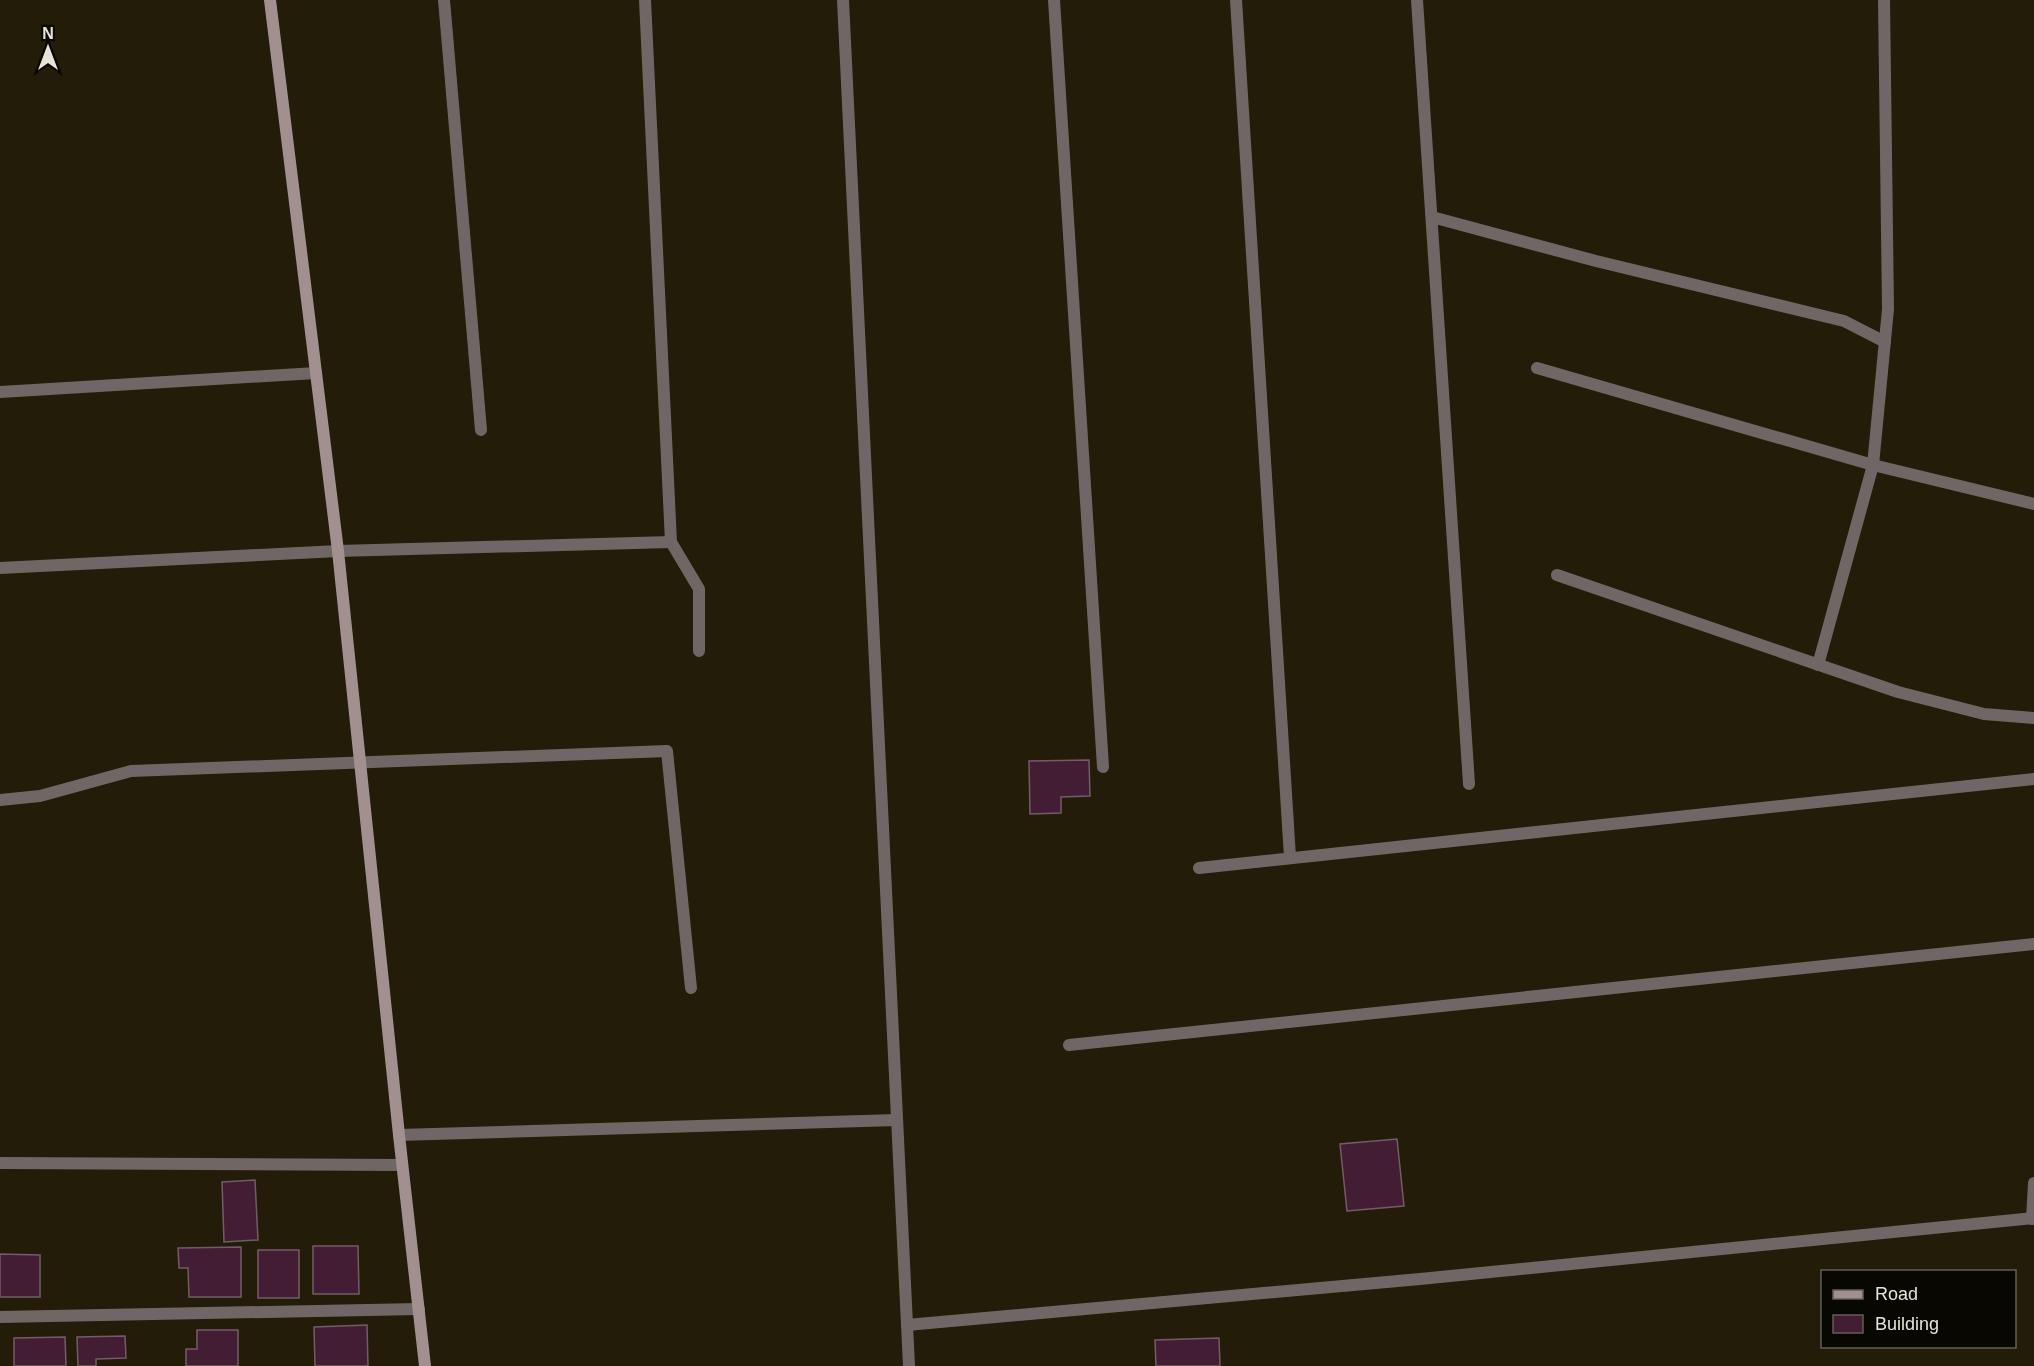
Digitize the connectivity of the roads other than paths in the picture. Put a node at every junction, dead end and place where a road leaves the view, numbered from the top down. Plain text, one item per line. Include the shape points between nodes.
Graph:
1 (270, 0) edge
2 (444, 0) edge
3 (645, 0) edge
4 (843, 0) edge
5 (1054, 0) edge
6 (1236, 0) edge
7 (1417, 0) edge
8 (1884, 0) edge
9 (1432, 217) junction
10 (1885, 342) junction
11 (1537, 368) dead end
12 (316, 373) junction
13 (0, 392) edge
14 (482, 430) dead end
15 (1873, 465) junction
16 (2034, 504) edge
17 (671, 543) junction
18 (338, 551) junction
19 (0, 568) edge
20 (1557, 576) dead end
21 (699, 651) dead end
22 (1818, 665) junction
23 (2034, 718) edge
24 (359, 761) junction
25 (1103, 767) dead end
26 (2034, 779) edge
27 (1469, 784) dead end
28 (0, 800) edge
29 (1290, 857) junction
30 (1199, 868) dead end
31 (2034, 944) edge
32 (692, 988) dead end
33 (1069, 1045) dead end
34 (897, 1120) junction
35 (399, 1135) junction
36 (0, 1163) edge
37 (402, 1165) junction
38 (2034, 1183) edge
39 (2033, 1218) edge
40 (419, 1309) junction
41 (0, 1317) edge
42 (907, 1325) junction
43 (425, 1366) edge
44 (909, 1366) edge

1 - 12 street
2 - 14 street
3 - 17 street
4 - 34 street
5 - 25 street
6 - 29 street
7 - 9 street
8 - 10 street via 1888,309
9 - 10 street via 1844,321
9 - 27 street
10 - 15 street
11 - 15 street
12 - 13 street
12 - 18 street
15 - 16 street
15 - 22 street
17 - 18 street
17 - 21 street via 699,589
18 - 19 street
18 - 24 street
20 - 22 street
22 - 23 street via 1898,692 1984,714
24 - 28 street via 131,771 40,796
24 - 32 street via 667,751
24 - 35 street
26 - 29 street
29 - 30 street
31 - 33 street
34 - 35 street
34 - 42 street
35 - 37 street
36 - 37 street
37 - 40 street
38 - 39 street
39 - 42 street
40 - 41 street
40 - 43 street
42 - 44 street

